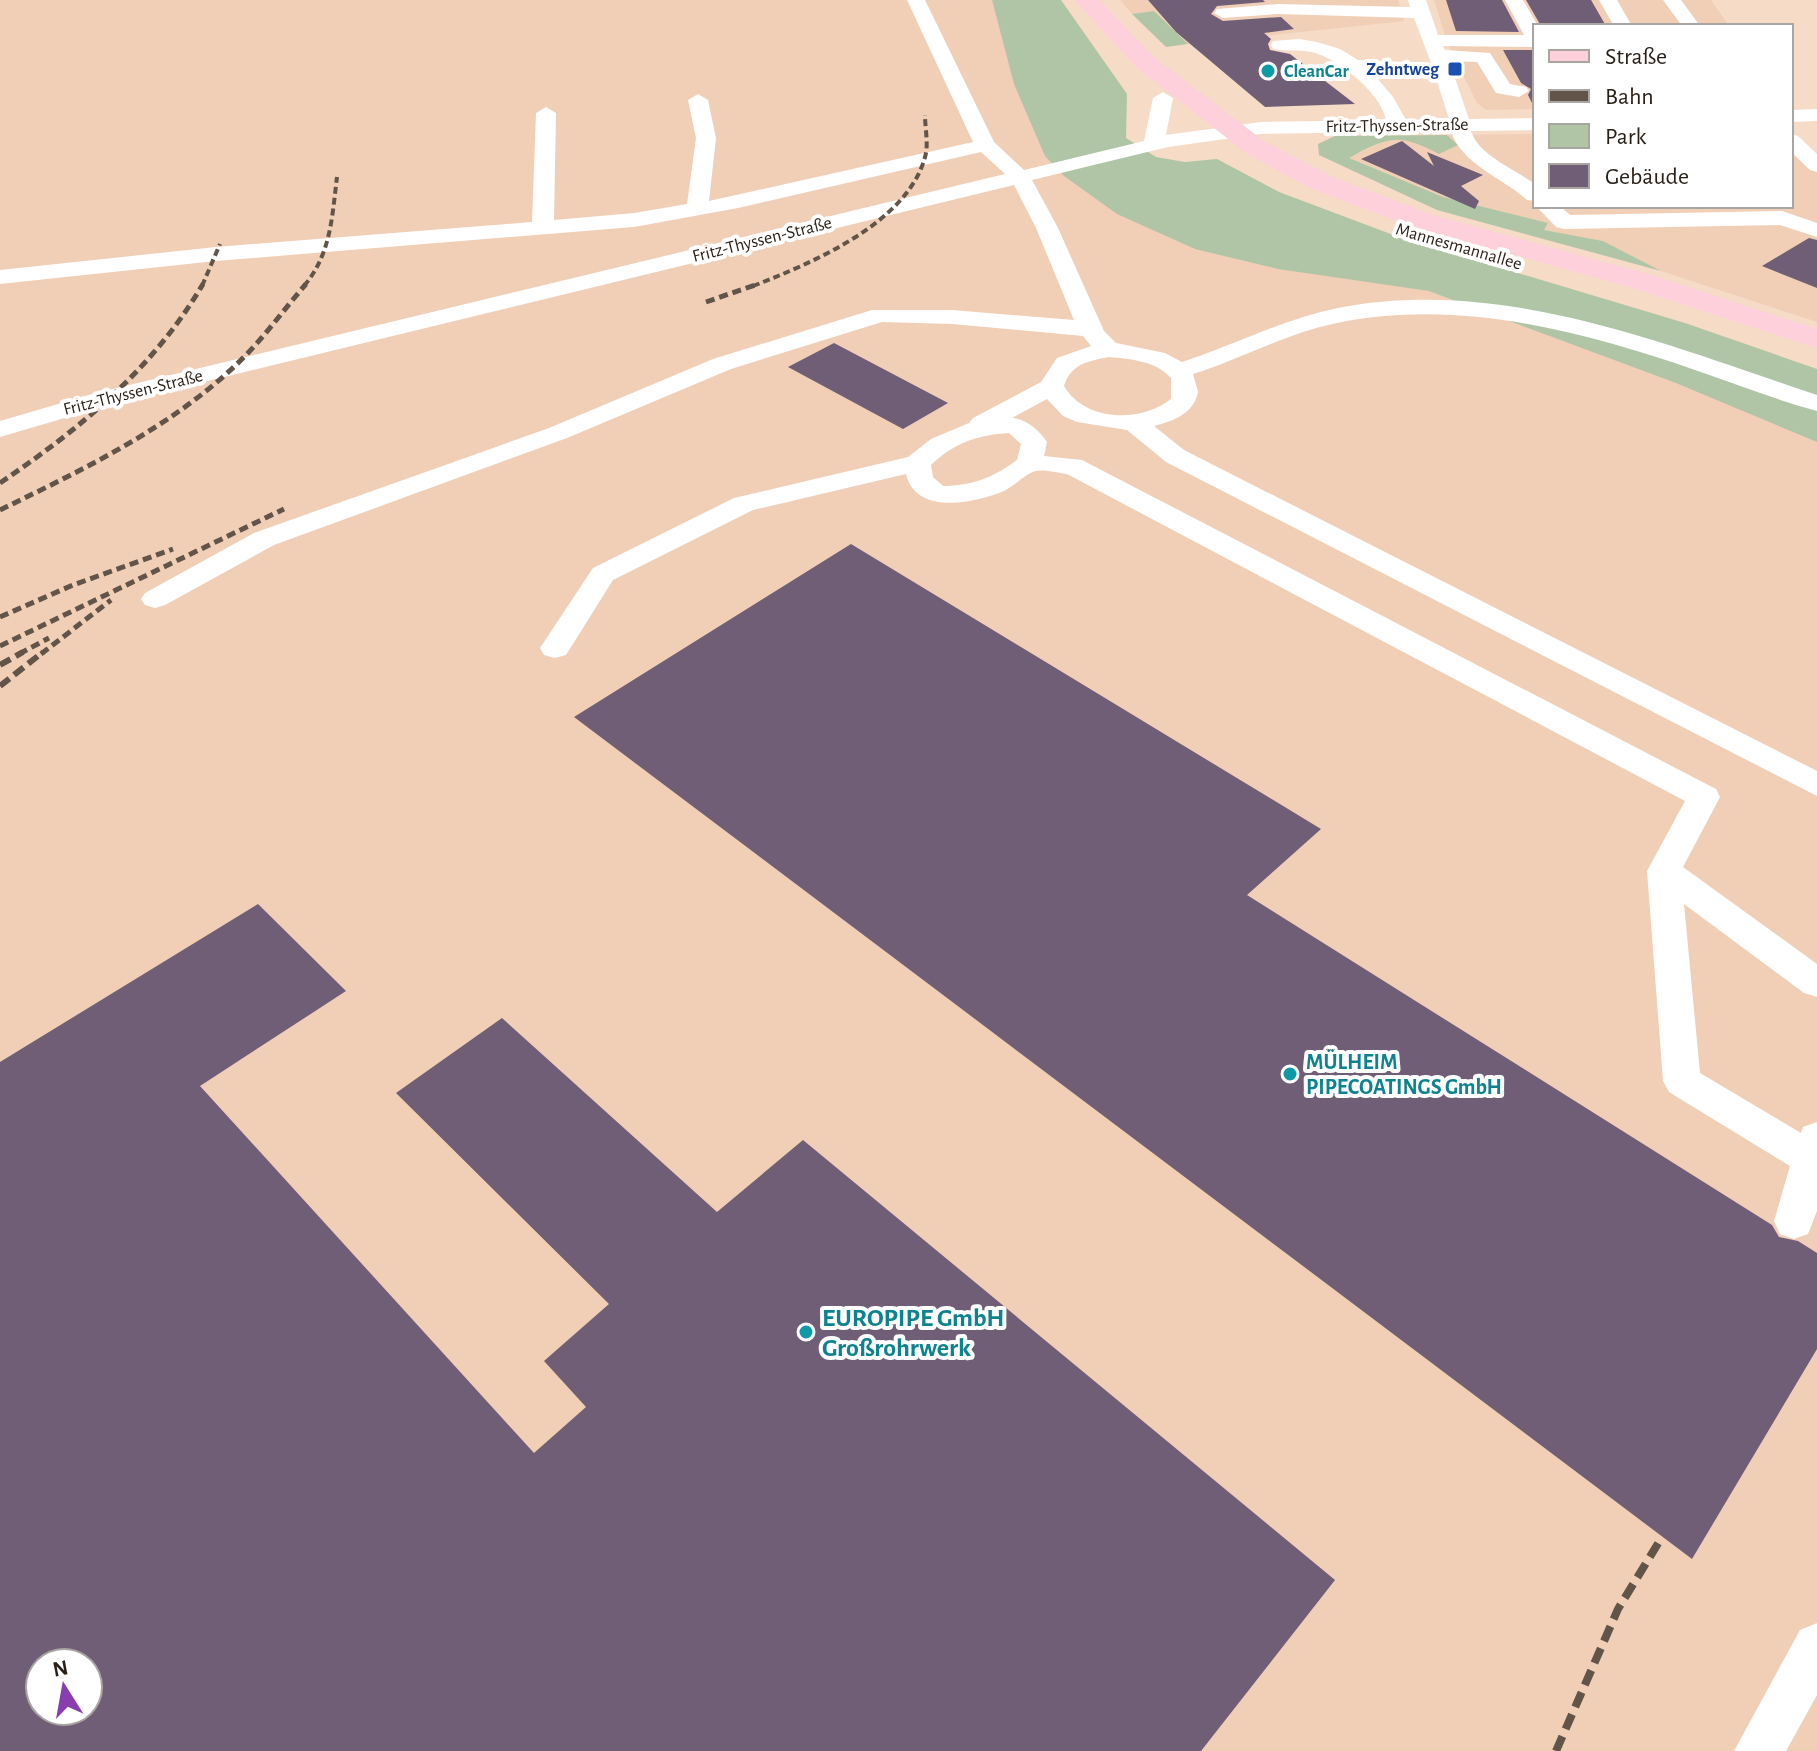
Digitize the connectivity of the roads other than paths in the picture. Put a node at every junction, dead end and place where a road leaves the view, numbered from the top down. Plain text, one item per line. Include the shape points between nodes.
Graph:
1 (916, 0) edge
2 (1087, 0) edge
3 (1514, 0) edge
4 (1608, 0) edge
5 (1672, 0) edge
6 (1419, 7) edge
7 (1223, 13) dead end
8 (1622, 24) edge
9 (1690, 24) edge
10 (1533, 35) edge
11 (1533, 39) edge
12 (1277, 43) dead end
13 (1435, 55) junction
14 (1145, 62) junction
15 (1358, 66) junction
16 (1519, 91) dead end
17 (1163, 98) junction
18 (698, 100) dead end
19 (546, 113) dead end
20 (1817, 115) edge
21 (1793, 116) edge
22 (1533, 124) edge
23 (1395, 125) junction
24 (1459, 125) junction
25 (1307, 126) junction
26 (1233, 130) junction
27 (1203, 135) junction
28 (1793, 142) edge
29 (985, 145) junction
30 (1145, 146) junction
31 (1817, 166) edge
32 (1293, 168) junction
33 (1533, 193) edge
34 (1549, 208) edge
35 (697, 209) junction
36 (543, 228) junction
37 (1817, 230) edge
38 (0, 277) edge
39 (1090, 329) junction
40 (1817, 339) edge
41 (1109, 350) junction
42 (1817, 357) edge
43 (1178, 371) junction
44 (1052, 386) junction
45 (1817, 403) edge
46 (1134, 423) junction
47 (974, 427) junction
48 (0, 429) edge
49 (917, 463) junction
50 (1030, 463) junction
51 (155, 599) dead end
52 (555, 648) dead end
53 (1817, 785) edge
54 (1664, 871) junction
55 (1817, 983) edge
56 (1814, 1149) edge
57 (1794, 1221) dead end
58 (1817, 1647) edge
59 (1759, 1751) edge

1 - 29 street
2 - 14 main road, Mannesmannallee
3 - 10 street
4 - 8 street
5 - 9 street
6 - 7 street
6 - 13 street
11 - 13 street
12 - 15 street via 1322,46
13 - 15 street
13 - 16 street via 1483,57 1503,89
13 - 24 street via 1457,103
14 - 17 main road, Mannesmannallee
14 - 26 main road, Mannesmannallee
15 - 23 street via 1391,107
17 - 27 main road, Mannesmannallee
17 - 30 street via 1160,124
18 - 35 street via 706,138
19 - 36 street
20 - 21 street
22 - 24 street, Fritz-Thyssen-Straße
23 - 24 street, Fritz-Thyssen-Straße
23 - 25 street, Fritz-Thyssen-Straße
24 - 33 street via 1469,146
25 - 26 street, Fritz-Thyssen-Straße
25 - 32 street via 1285,143
26 - 27 street, Fritz-Thyssen-Straße
26 - 32 main road, Mannesmannallee
27 - 30 street, Fritz-Thyssen-Straße
27 - 42 main road, Mannesmannallee via 1256,173 1359,217 1624,293
28 - 31 street
29 - 35 street
29 - 39 street via 996,151 1031,195
30 - 48 street, Fritz-Thyssen-Straße via 101,399
32 - 40 main road, Mannesmannallee via 1420,220 1655,285
34 - 37 street via 1564,222 1782,218
35 - 36 street
36 - 38 street
39 - 41 street
39 - 51 street via 880,315 722,364 558,433 264,539
41 - 43 street via 1137,352
41 - 44 street via 1066,362 1054,373
43 - 45 street via 1327,317 1395,307 1455,307 1579,329
43 - 46 street via 1186,385 1178,407
44 - 46 street via 1063,404 1079,414
44 - 47 street
46 - 53 street via 1175,456
47 - 49 street via 937,444
47 - 50 street via 1015,425 1034,442
49 - 50 street via 920,479 936,494 971,495 1009,479
49 - 52 street via 744,504 603,574
50 - 54 street via 1073,466 1704,797
54 - 55 street
54 - 56 street via 1682,1081
56 - 57 street
58 - 59 street

